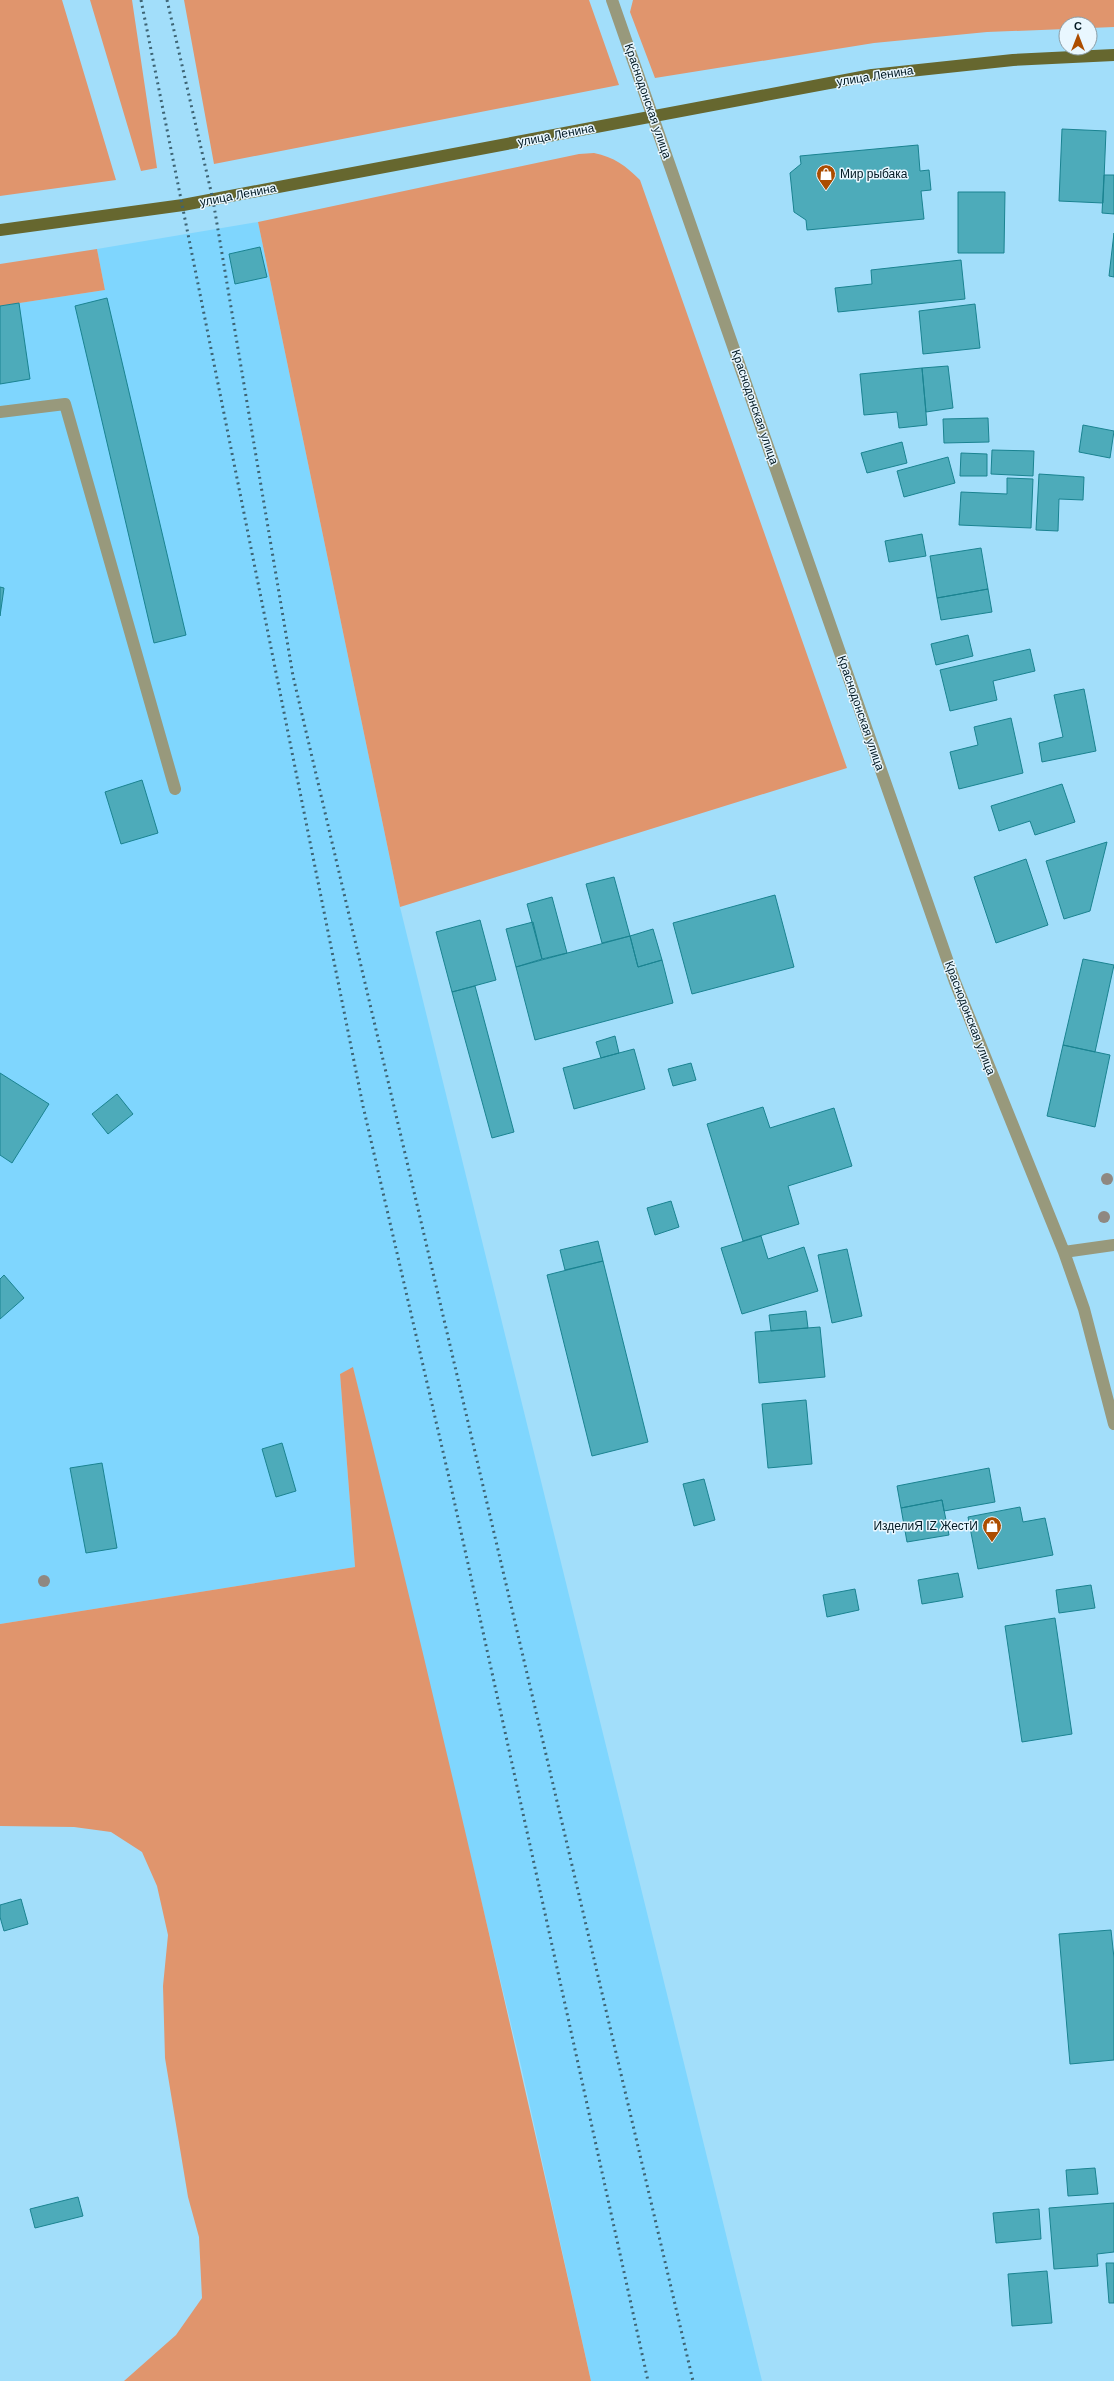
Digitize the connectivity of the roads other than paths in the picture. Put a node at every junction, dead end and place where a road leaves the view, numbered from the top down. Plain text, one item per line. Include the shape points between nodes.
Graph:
1 (612, 0) edge
2 (1114, 55) edge
3 (653, 116) junction
4 (0, 230) edge
5 (0, 412) edge
6 (175, 789) dead end
7 (1114, 1245) edge
8 (1064, 1252) junction
9 (1114, 1424) edge

1 - 3 street, Краснодонская улица
2 - 3 main road, улица Ленина via 1006,60 872,75
3 - 4 main road, улица Ленина via 183,205
3 - 8 street, Краснодонская улица via 956,982
5 - 6 street via 65,404
7 - 8 street
8 - 9 street, Краснодонская улица via 1084,1309

